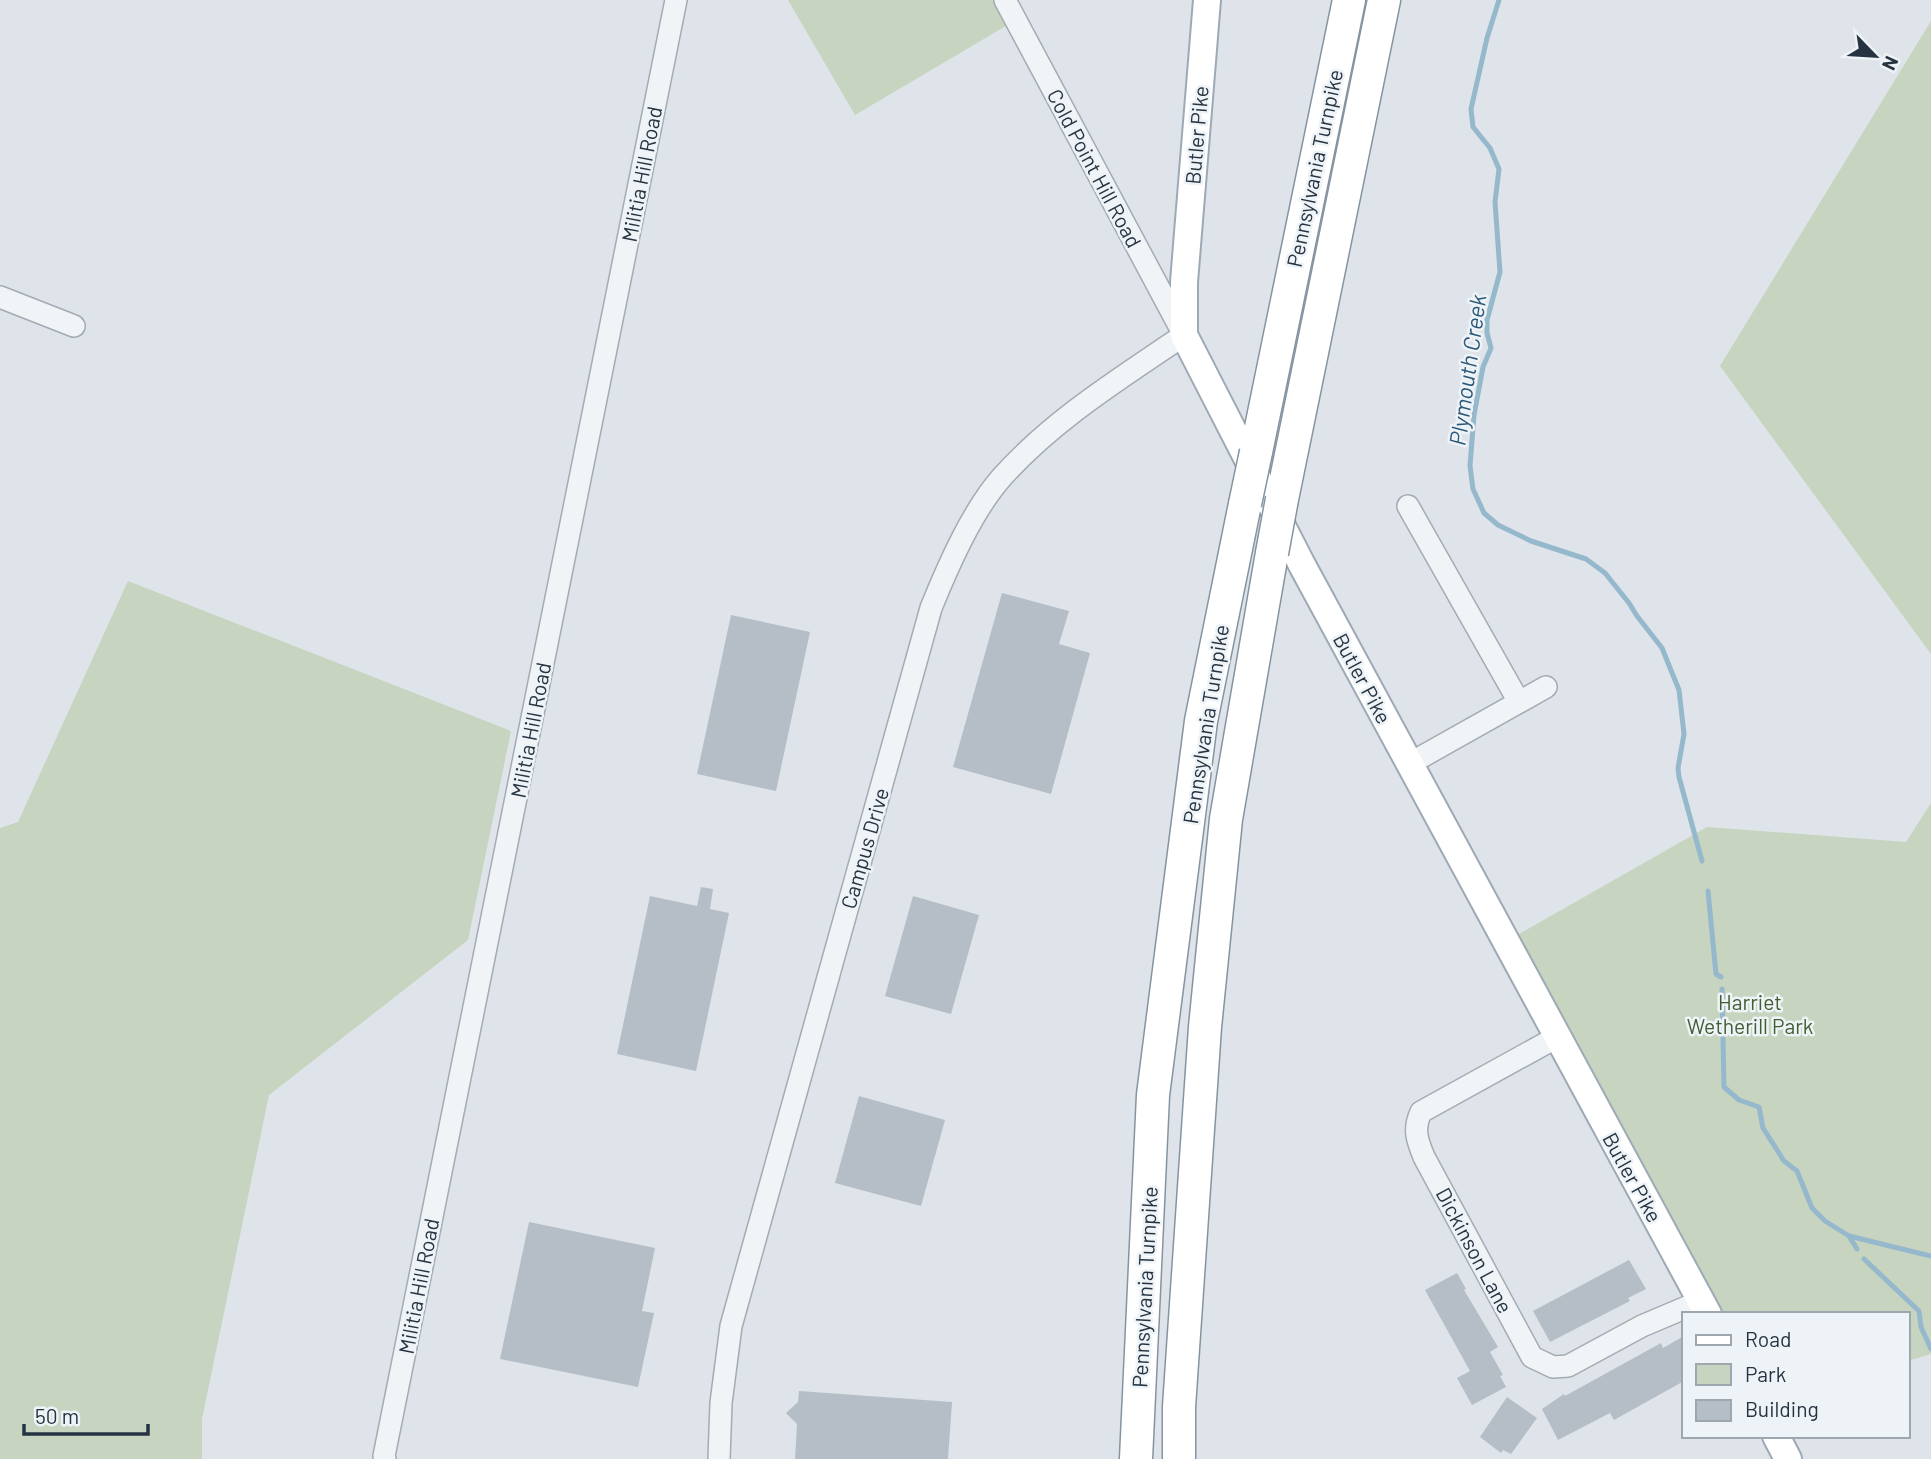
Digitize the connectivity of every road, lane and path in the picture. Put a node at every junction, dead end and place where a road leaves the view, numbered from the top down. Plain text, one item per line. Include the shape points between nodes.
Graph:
1 (676, 0) edge
2 (1005, 0) edge
3 (1207, 0) edge
4 (1349, 0) edge
5 (1384, 0) edge
6 (0, 298) edge
7 (74, 326) dead end
8 (1184, 335) junction
9 (1408, 506) dead end
10 (1546, 687) dead end
11 (1519, 702) junction
12 (1409, 764) junction
13 (1557, 1037) junction
14 (1705, 1307) edge
15 (1682, 1314) edge
16 (1777, 1438) edge
17 (385, 1459) edge
18 (719, 1459) edge
19 (1136, 1459) edge
20 (1179, 1459) edge
21 (1788, 1459) edge

1 - 17 street, Militia Hill Road
2 - 8 street, Cold Point Hill Road
3 - 8 main road, Butler Pike via 1184,282
4 - 19 highway, Pennsylvania Turnpike, bridge via 1201,721 1153,1095
5 - 20 highway, Pennsylvania Turnpike, bridge via 1282,499 1226,819 1204,1040
6 - 7 street
8 - 12 main road, Butler Pike
8 - 18 street, Campus Drive via 1052,428 1001,478 968,528 935,598 732,1326 722,1391
9 - 11 street
10 - 11 street
11 - 12 street
12 - 13 main road, Butler Pike
13 - 14 main road, Butler Pike
13 - 15 street, Dickinson Lane via 1421,1112 1415,1124 1424,1157 1532,1357 1553,1367 1568,1366 1642,1326
16 - 21 main road

